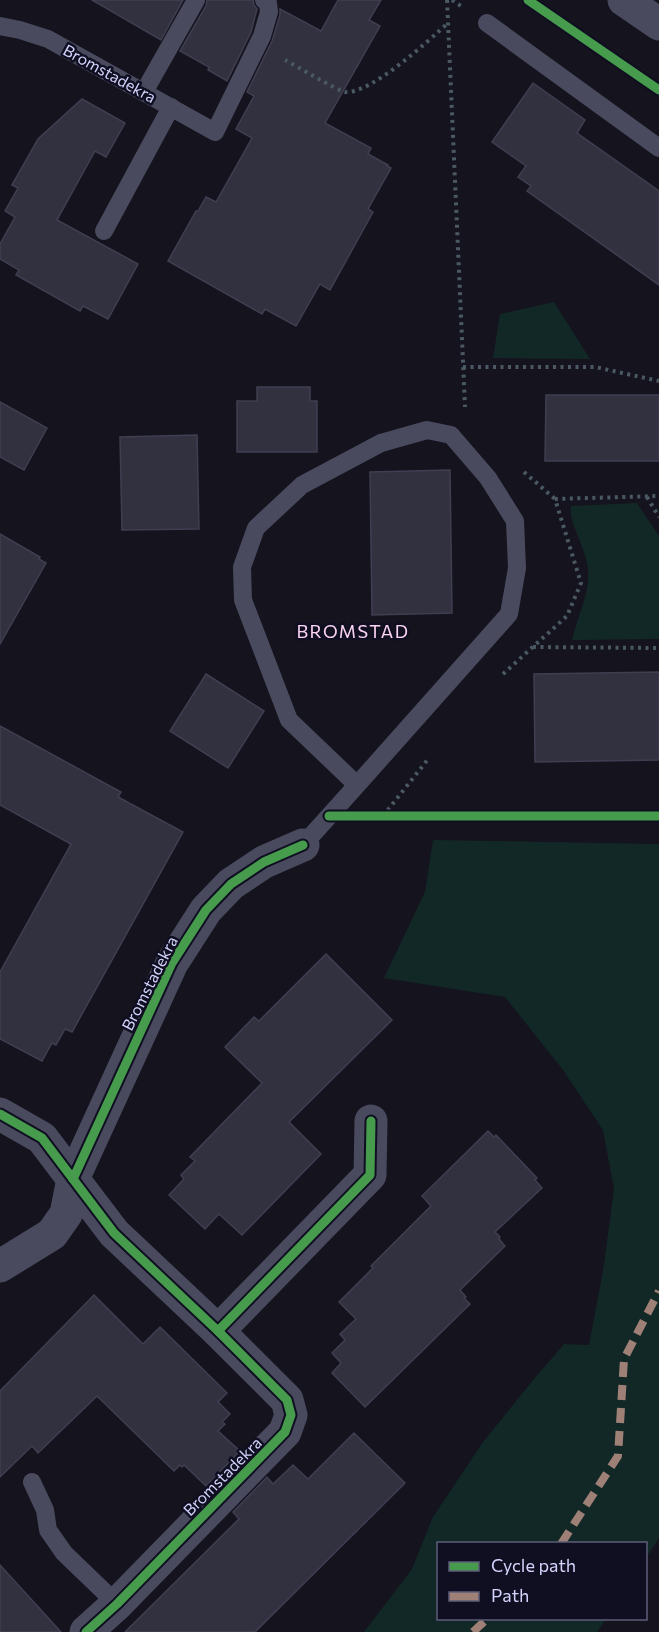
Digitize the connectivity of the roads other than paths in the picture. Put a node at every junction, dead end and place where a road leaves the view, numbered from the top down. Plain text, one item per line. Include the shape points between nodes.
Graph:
1 (196, 0) edge
2 (264, 0) edge
3 (624, 0) edge
4 (487, 23) dead end
5 (659, 24) edge
6 (0, 26) edge
7 (144, 92) junction
8 (171, 107) junction
9 (659, 148) edge
10 (104, 231) dead end
11 (357, 785) junction
12 (303, 845) joint
13 (0, 1114) edge
14 (371, 1120) dead end
15 (73, 1179) junction
16 (0, 1266) edge
17 (219, 1331) junction
18 (32, 1482) dead end
19 (117, 1604) junction
20 (86, 1632) edge

1 - 7 lane
2 - 8 lane, Bromstadekra via 269,12 258,45 215,132
3 - 5 street
4 - 9 lane
6 - 7 lane, Bromstadekra via 48,39
7 - 8 lane, Bromstadekra
8 - 10 lane
11 - 11 lane via 509,614 517,568 515,520 488,478 452,435 427,430 381,443 302,485 256,528 242,567 243,600 289,720
11 - 12 lane
12 - 15 street, Bromstadekra via 264,862 231,884 206,910 172,963
13 - 15 street, Bromstadekra via 42,1138
14 - 17 street via 370,1175
15 - 16 street, Bromstadekra via 66,1214 52,1234
15 - 17 street, Bromstadekra via 114,1233
17 - 19 street, Bromstadekra via 287,1400 291,1415 285,1432
18 - 19 lane via 45,1510 48,1530 64,1553
19 - 20 street, Bromstadekra

